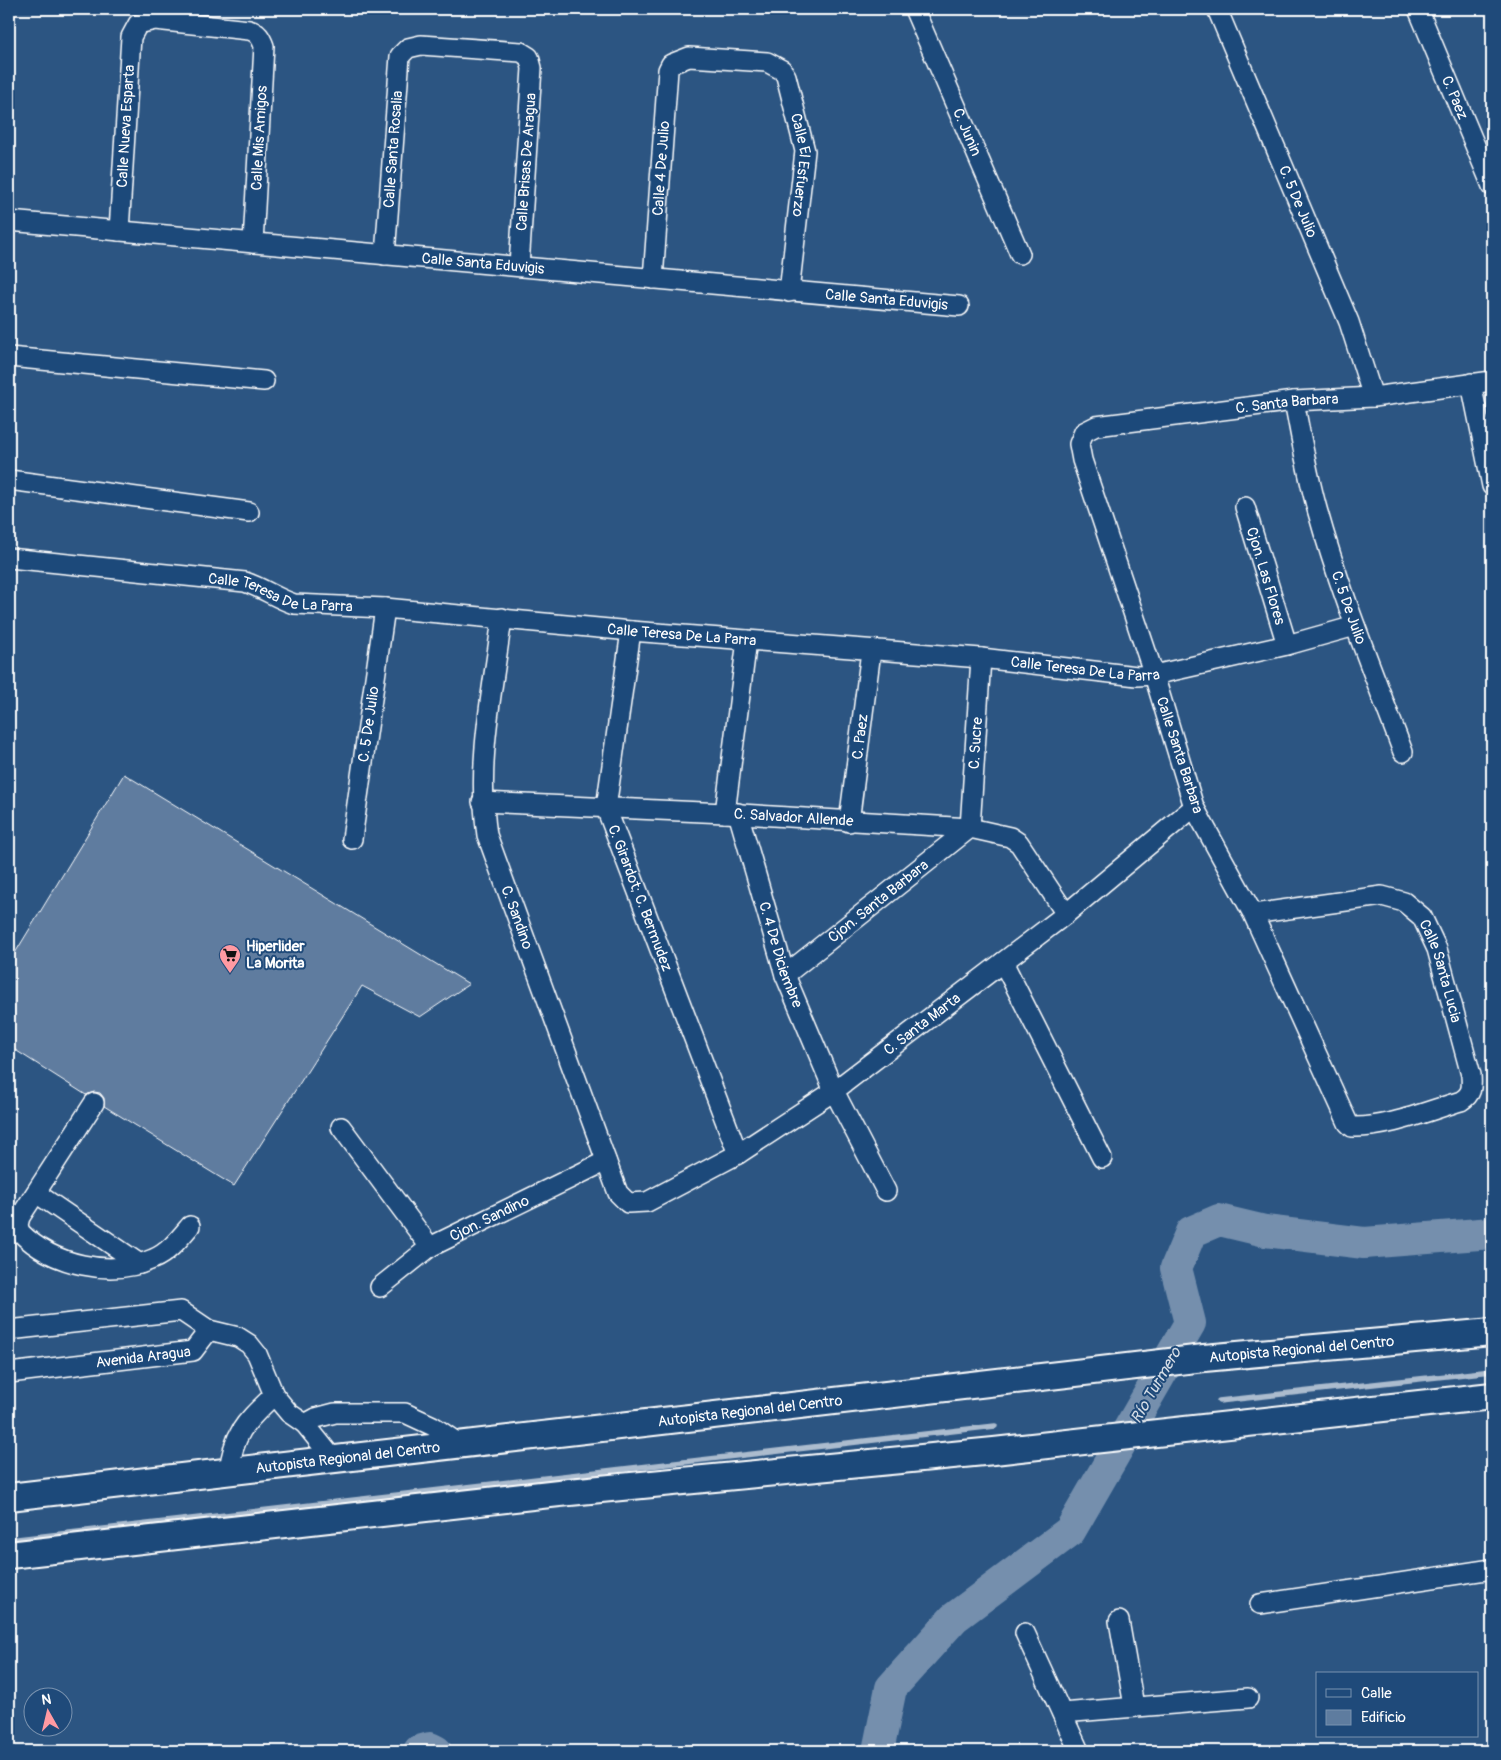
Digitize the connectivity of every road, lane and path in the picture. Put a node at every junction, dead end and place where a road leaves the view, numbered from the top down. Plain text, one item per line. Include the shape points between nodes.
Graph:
1 (914, 9) edge
2 (1217, 9) edge
3 (1418, 9) edge
4 (138, 24) joint
5 (408, 48) joint
6 (676, 60) joint
7 (1492, 186) edge
8 (9, 221) edge
9 (119, 231) junction
10 (253, 243) junction
11 (1020, 254) dead end
12 (385, 255) junction
13 (519, 266) junction
14 (653, 279) junction
15 (789, 292) junction
16 (959, 306) dead end
17 (9, 357) edge
18 (264, 381) dead end
19 (1492, 381) edge
20 (1471, 383) junction
21 (1373, 397) junction
22 (1294, 401) junction
23 (1084, 432) joint
24 (9, 480) edge
25 (1492, 486) edge
26 (1245, 507) dead end
27 (249, 512) dead end
28 (9, 558) edge
29 (385, 608) junction
30 (502, 618) junction
31 (1355, 626) junction
32 (631, 631) junction
33 (747, 640) junction
34 (1287, 645) junction
35 (871, 651) junction
36 (981, 658) junction
37 (1154, 675) junction
38 (1403, 752) dead end
39 (482, 802) junction
40 (1194, 807) junction
41 (606, 808) junction
42 (732, 813) junction
43 (849, 822) junction
44 (970, 828) junction
45 (352, 839) dead end
46 (1066, 914) junction
47 (1252, 914) junction
48 (1004, 962) junction
49 (785, 975) junction
50 (834, 1091) junction
51 (94, 1103) dead end
52 (1369, 1126) joint
53 (341, 1127) dead end
54 (738, 1154) junction
55 (1102, 1158) dead end
56 (606, 1161) junction
57 (886, 1190) dead end
58 (36, 1193) junction
59 (628, 1203) joint
60 (190, 1226) dead end
61 (430, 1246) junction
62 (140, 1264) junction
63 (380, 1286) dead end
64 (9, 1330) edge
65 (209, 1330) junction
66 (1492, 1332) edge
67 (9, 1373) edge
68 (274, 1395) junction
69 (1492, 1396) edge
70 (305, 1424) junction
71 (460, 1445) junction
72 (334, 1460) junction
73 (230, 1472) junction
74 (9, 1497) edge
75 (9, 1555) edge
76 (1492, 1569) edge
77 (1260, 1604) dead end
78 (1119, 1621) dead end
79 (1025, 1633) dead end
80 (1248, 1698) dead end
81 (1134, 1706) junction
82 (1062, 1714) junction
83 (1079, 1751) edge

1 - 11 street, C. Junin
2 - 21 street, C. 5 De Julio via 1349,322
3 - 7 street, C. Paez
4 - 9 street, Calle Nueva Esparta via 131,36
4 - 10 street, Calle Mis Amigos via 155,20 249,30 259,35 264,46
5 - 12 street, Calle Santa Rosalia via 400,56
5 - 13 street, Calle Brisas De Aragua via 421,45 521,52 529,57 532,68
6 - 14 street, Calle 4 De Julio via 668,70
6 - 15 street, Calle El Esfuerzo via 689,57 767,62 782,70 789,84 805,151
8 - 9 street, Calle Santa Eduvigis
9 - 10 street, Calle Santa Eduvigis
10 - 12 street, Calle Santa Eduvigis
12 - 13 street, Calle Santa Eduvigis
13 - 14 street, Calle Santa Eduvigis
14 - 15 street, Calle Santa Eduvigis
15 - 16 street, Calle Santa Eduvigis
17 - 18 street
19 - 20 street, C. Santa Barbara
20 - 21 street, C. Santa Barbara
20 - 25 street
21 - 22 street, C. Santa Barbara
22 - 23 street, C. Santa Barbara via 1096,426
22 - 31 street, C. 5 De Julio via 1316,508
23 - 37 street, Calle Santa Barbara via 1079,444 1082,460
24 - 27 street
26 - 34 street, Cjon. Las Flores
28 - 29 street, Calle Teresa De La Parra via 245,582 294,604
29 - 30 street, Calle Teresa De La Parra
29 - 45 street, C. 5 De Julio
30 - 32 street, Calle Teresa De La Parra
30 - 39 street, C. Sandino via 483,767
31 - 34 street, Calle Teresa De La Parra
31 - 38 street, C. 5 De Julio
32 - 33 street, Calle Teresa De La Parra
32 - 41 street, C. Girardot; C. Bermudez
33 - 35 street, Calle Teresa De La Parra
33 - 42 street, C. 4 De Diciembre
34 - 37 street, Calle Teresa De La Parra
35 - 36 street, Calle Teresa De La Parra
35 - 43 street, C. Paez
36 - 37 street, Calle Teresa De La Parra via 1137,676
36 - 44 street, C. Sucre
37 - 40 street, Calle Santa Barbara
39 - 41 street, C. Salvador Allende
39 - 56 street, C. Sandino via 487,835
40 - 46 street, C. Santa Marta
40 - 47 street, Calle Santa Barbara
41 - 42 street, C. Salvador Allende
41 - 54 street, C. Girardot; C. Bermudez
42 - 43 street, C. Salvador Allende
42 - 49 street, C. 4 De Diciembre
43 - 44 street, C. Salvador Allende
44 - 46 street, C. Salvador Allende via 1019,843
44 - 49 street, Cjon. Santa Barbara
46 - 48 street, C. Santa Marta
47 - 52 street, Calle Santa Barbara via 1348,1124 1352,1128
47 - 52 street, Calle Santa Lucia via 1382,896 1404,902 1422,917 1437,949 1472,1088 1468,1097 1461,1101
48 - 50 street, C. Santa Marta
48 - 55 street
49 - 50 street, C. 4 De Diciembre
50 - 54 street, C. Santa Marta
50 - 57 street, C. 4 De Diciembre
51 - 58 street
53 - 61 street
54 - 59 street, C. Santa Marta via 646,1202
56 - 59 street, C. Sandino via 618,1193
56 - 61 street, Cjon. Sandino
58 - 62 street
58 - 62 street via 18,1225 26,1238 63,1260 88,1268
60 - 62 street via 171,1248
61 - 63 street, Cjon. Sandino
64 - 65 street, Avenida Aragua via 181,1311
65 - 67 street, Avenida Aragua via 193,1351
65 - 68 street via 238,1337 249,1344 258,1354
66 - 71 highway, Autopista Regional del Centro via 1204,1358
68 - 70 street via 289,1414
68 - 73 street via 239,1432
69 - 75 highway via 1056,1444 559,1493
70 - 71 street via 335,1413 406,1414 433,1426
70 - 72 street
71 - 72 highway, Autopista Regional del Centro
72 - 73 highway, Autopista Regional del Centro
73 - 74 highway, Autopista Regional del Centro
76 - 77 street
78 - 81 street
79 - 82 street
80 - 81 street
81 - 82 street
82 - 83 street

